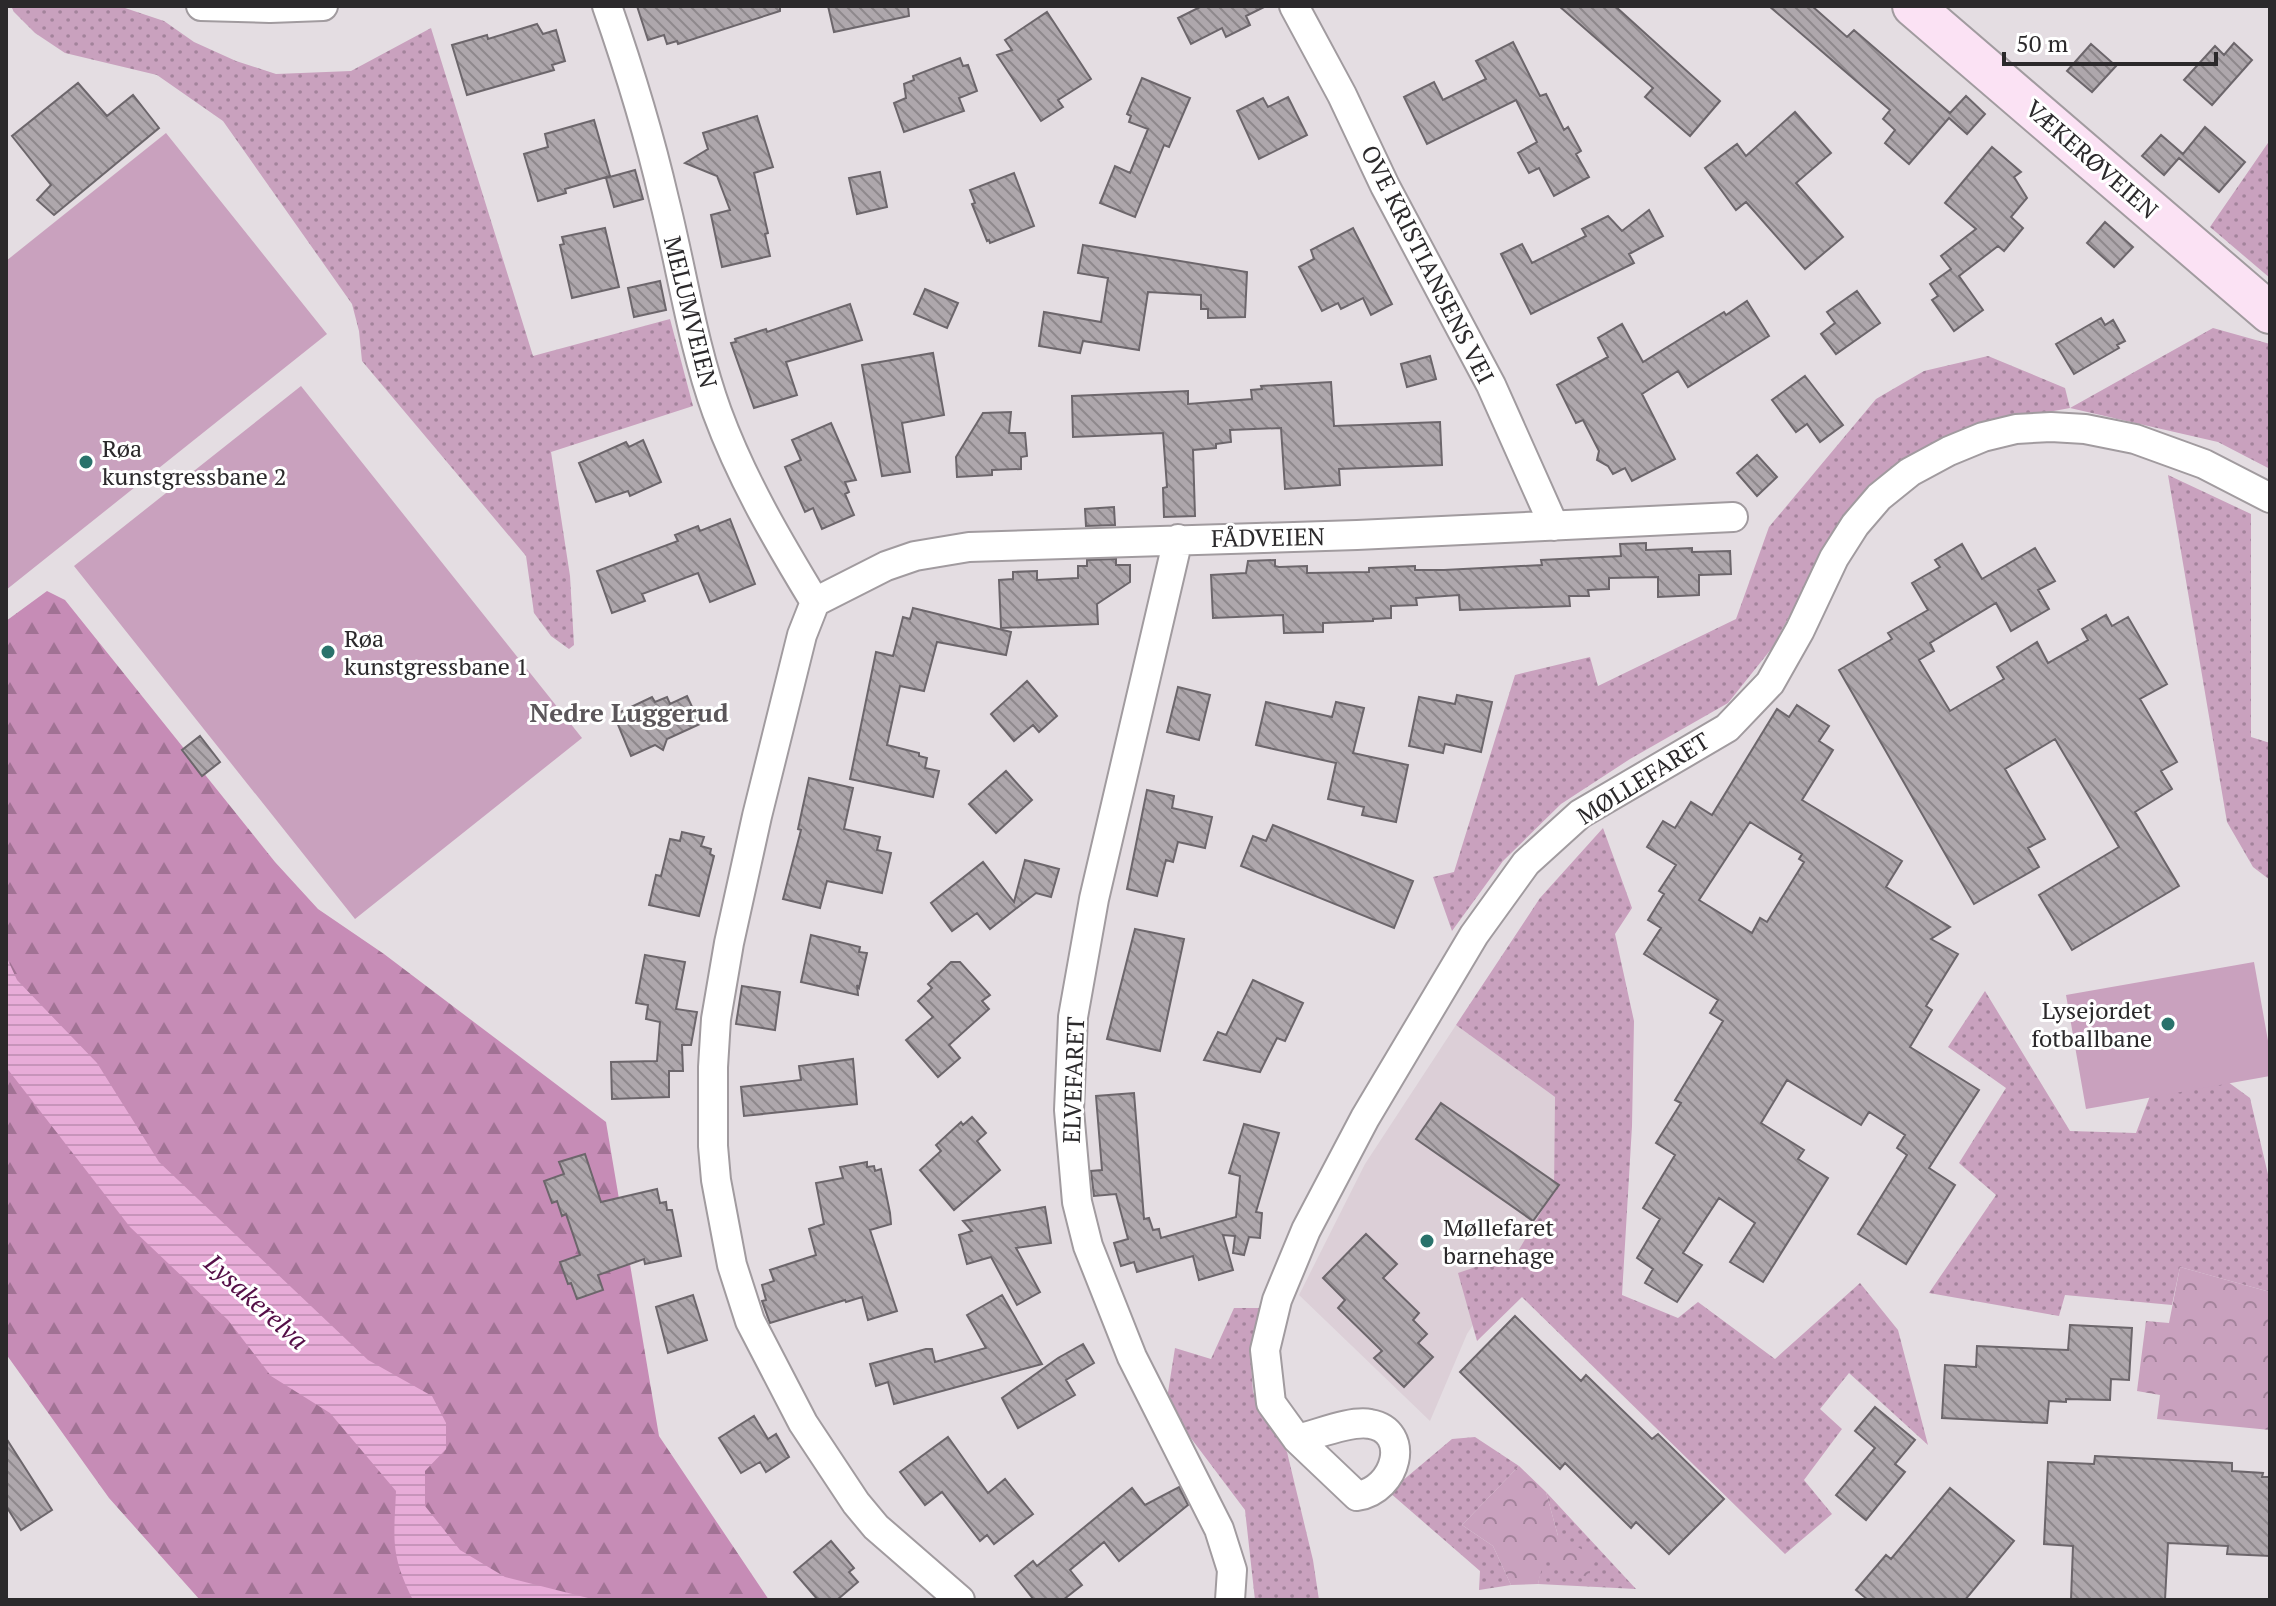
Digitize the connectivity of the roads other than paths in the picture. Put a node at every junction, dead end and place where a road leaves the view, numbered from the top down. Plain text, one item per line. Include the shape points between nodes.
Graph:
1 (201, 6) edge
2 (323, 6) edge
3 (607, 6) edge
4 (1294, 6) edge
5 (1913, 6) edge
6 (2270, 313) edge
7 (2270, 498) edge
8 (1733, 517) dead end
9 (1554, 526) junction
10 (1178, 539) junction
11 (815, 602) junction
12 (1297, 1439) dead end
13 (960, 1600) edge
14 (1230, 1600) edge

1 - 2 street
3 - 11 street, MELUMVEIEN via 665,199 717,412 777,540
4 - 9 street, OVE KRISTIANSENS VEI via 1491,385
5 - 6 main road, VÆKERØVEIEN
7 - 12 street, MØLLEFARET via 2204,464 2135,439 2051,427 1983,437 1910,472 1879,497 1834,558 1770,683 1727,728 1580,814 1526,863 1474,935 1365,1118 1306,1230 1277,1300 1265,1350 1271,1403
8 - 9 street, FÅDVEIEN
9 - 10 street, FÅDVEIEN
10 - 11 street, FÅDVEIEN via 969,547 915,556
10 - 14 street, ELVEFARET via 1094,899 1070,1057 1069,1123 1077,1202 1088,1246 1132,1357 1219,1529 1232,1570
11 - 13 street via 757,816 721,988 713,1067 716,1180 732,1265 750,1321 803,1423 876,1527

